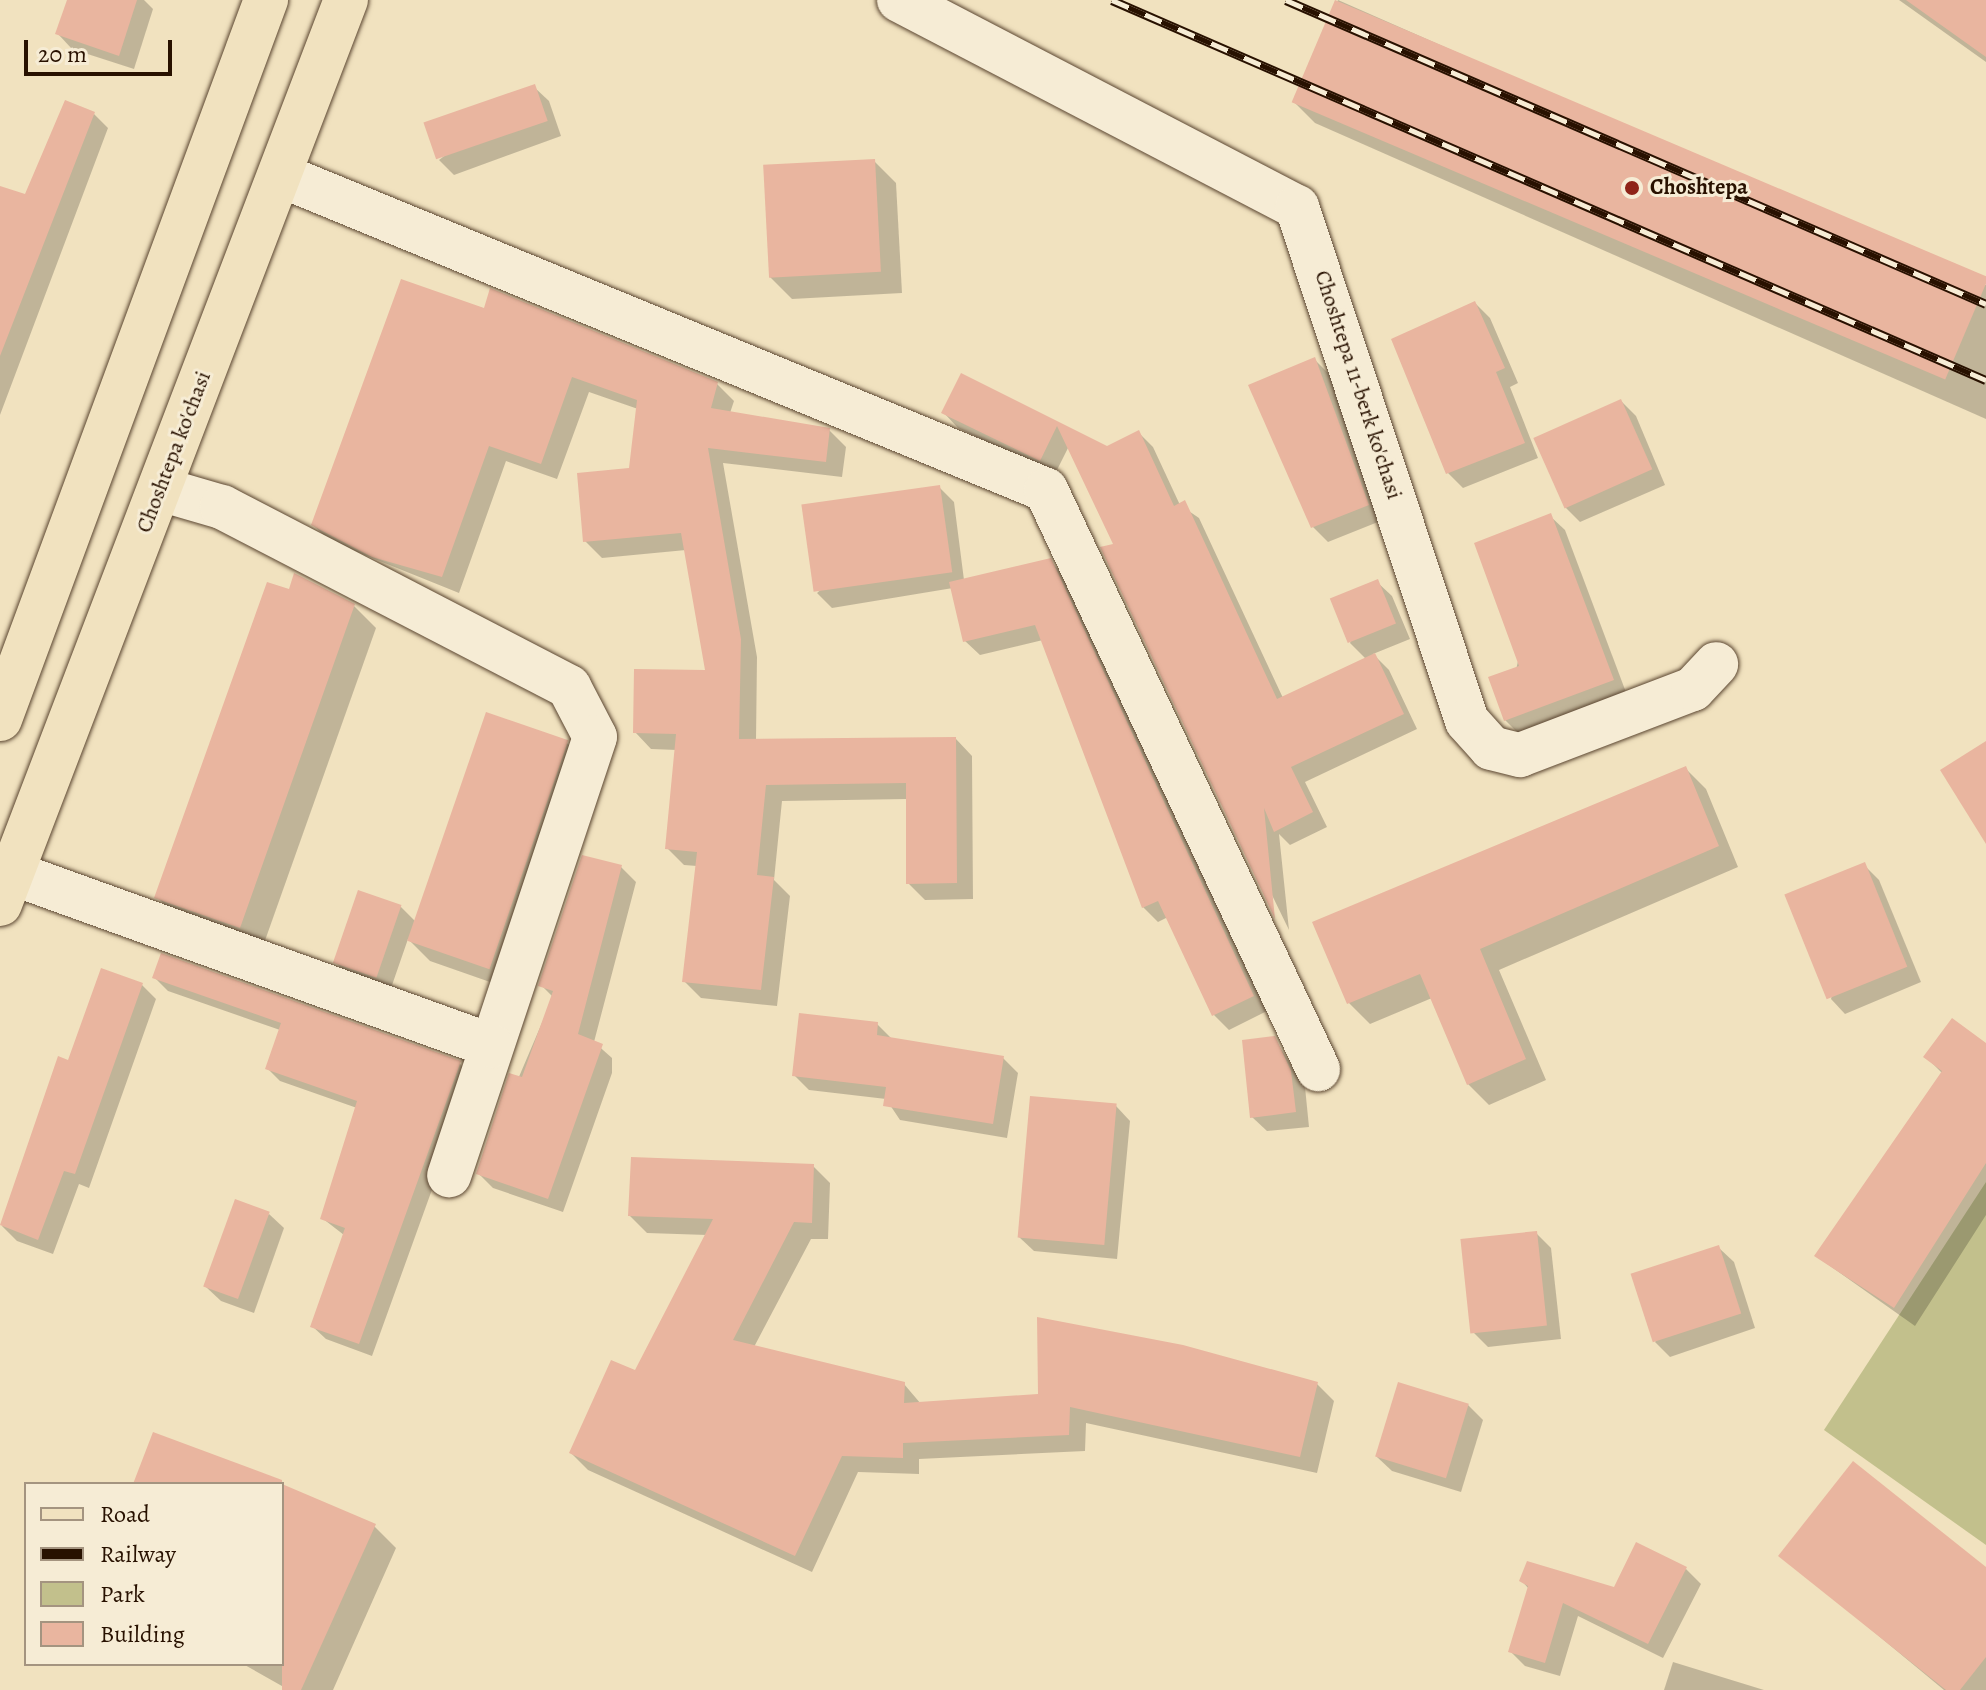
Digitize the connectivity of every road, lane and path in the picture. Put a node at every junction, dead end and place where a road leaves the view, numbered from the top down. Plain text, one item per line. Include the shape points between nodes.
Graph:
1 (266, 0) edge
2 (346, 0) edge
3 (899, 0) edge
4 (280, 175) junction
5 (160, 489) junction
6 (1716, 664) dead end
7 (0, 719) edge
8 (6, 888) edge
9 (492, 1046) junction
10 (1318, 1069) dead end
11 (449, 1175) dead end

1 - 7 main road
2 - 4 main road, Choshtepa ko'chasi
3 - 6 street, Choshtepa 11-berk ko'chasi via 1297,207 1467,721 1491,748 1520,755 1693,689
4 - 5 main road, Choshtepa ko'chasi
4 - 10 street via 1046,490
5 - 8 main road, Choshtepa ko'chasi
5 - 9 street via 222,507 569,687 595,737
8 - 9 street
9 - 11 street

